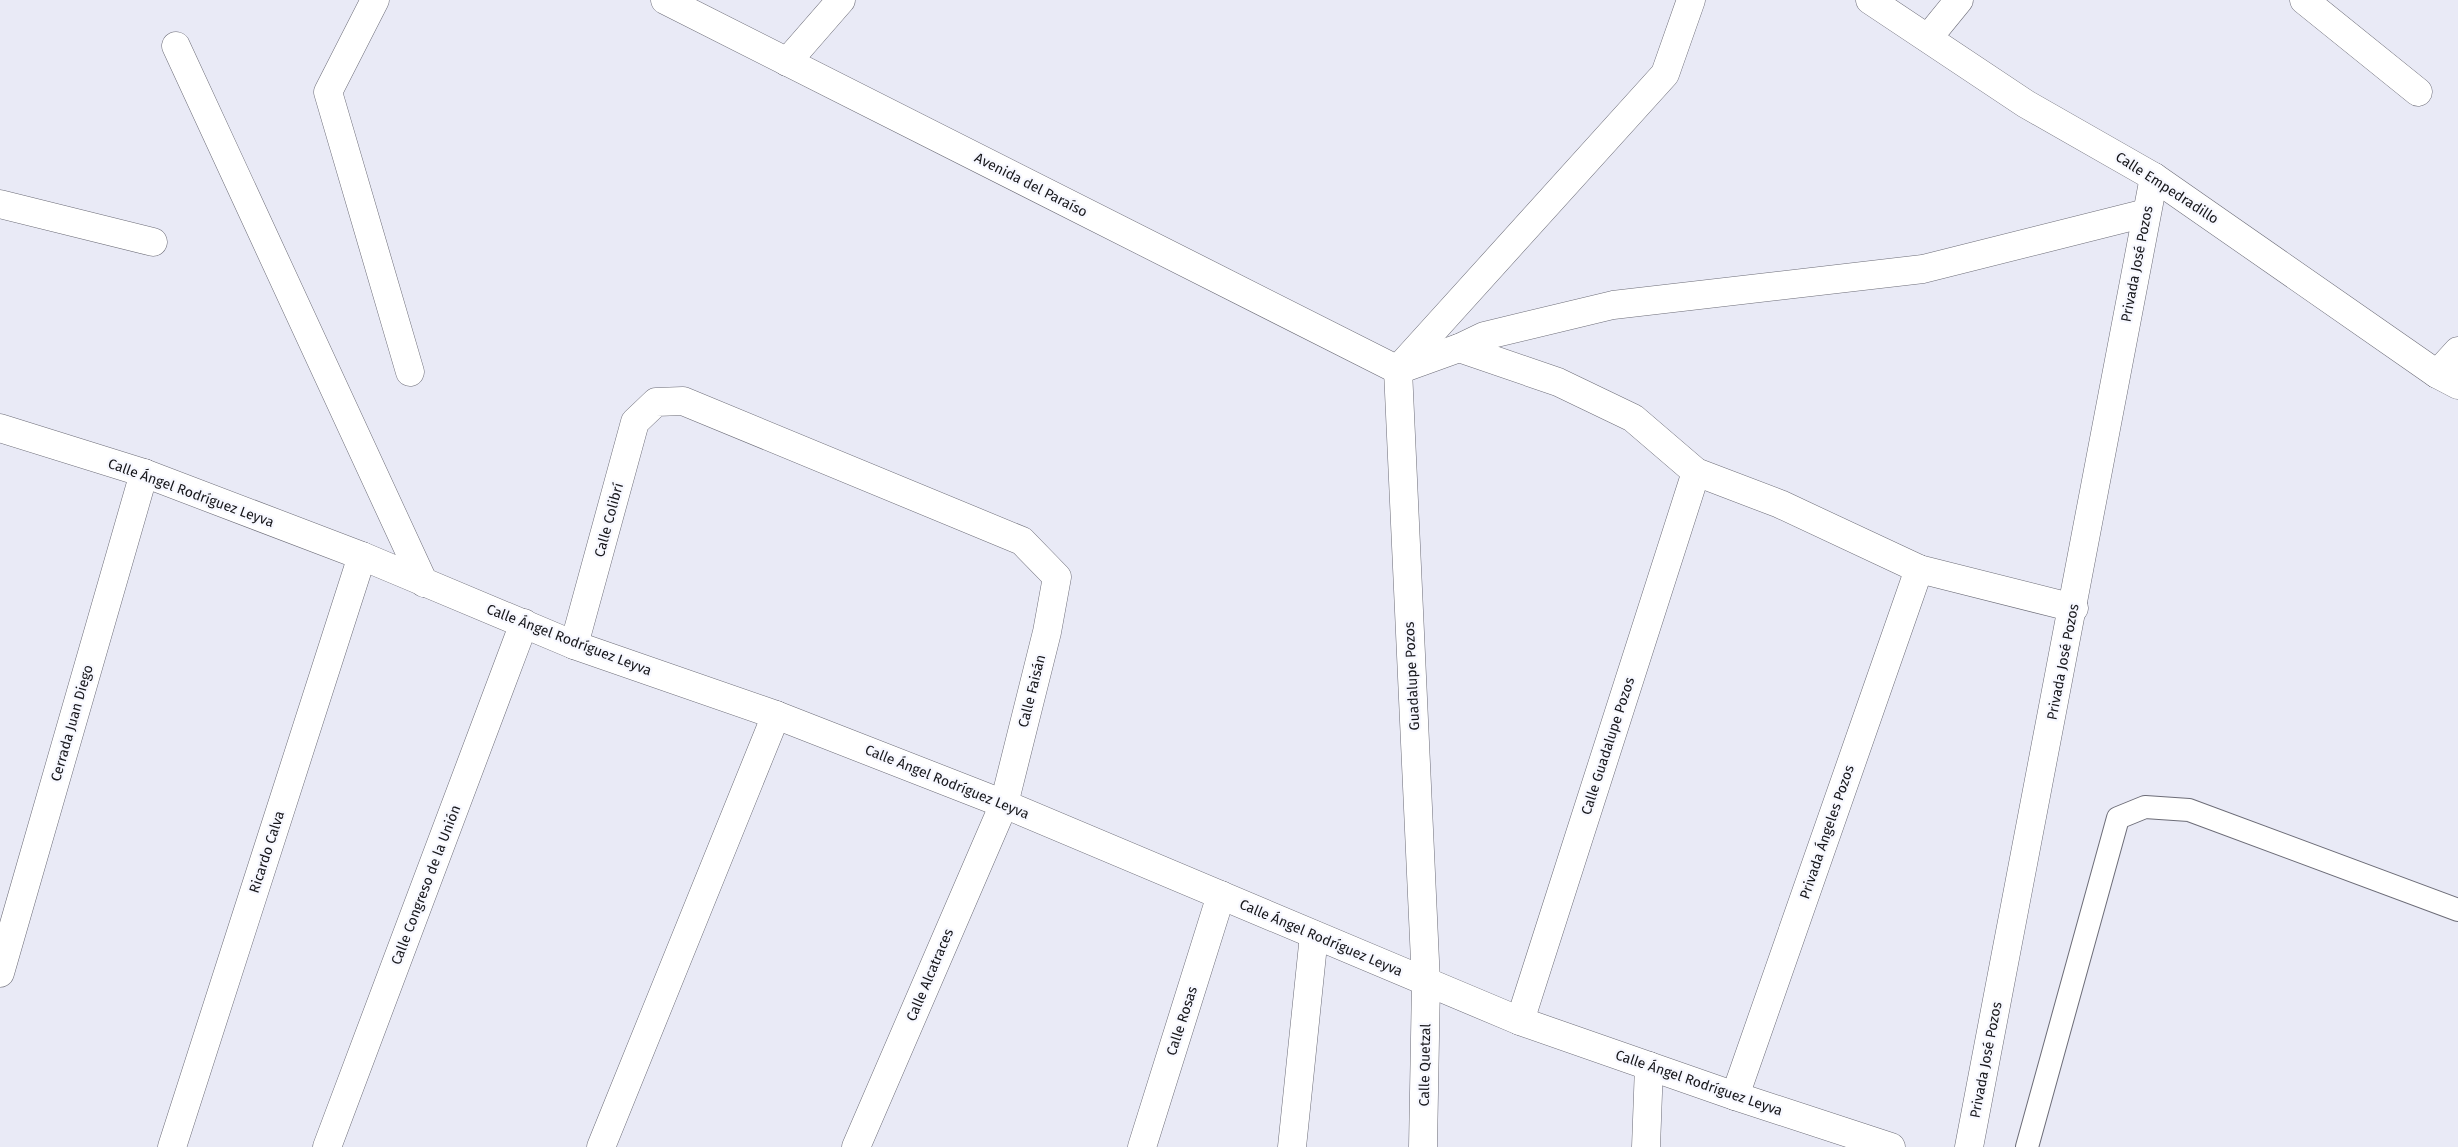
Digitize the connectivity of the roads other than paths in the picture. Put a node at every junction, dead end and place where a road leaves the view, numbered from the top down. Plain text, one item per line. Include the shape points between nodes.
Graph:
1 (375, 0) edge
2 (664, 0) edge
3 (841, 0) edge
4 (1691, 0) edge
5 (1870, 0) edge
6 (1959, 0) edge
7 (2304, 0) edge
8 (1928, 38) junction
9 (176, 46) dead end
10 (787, 62) junction
11 (2418, 92) dead end
12 (2154, 177) junction
13 (0, 204) edge
14 (2146, 213) junction
15 (153, 242) dead end
16 (1459, 348) junction
17 (2458, 351) edge
18 (1398, 370) junction
19 (410, 372) dead end
20 (2448, 380) edge
21 (0, 428) edge
22 (1696, 472) junction
23 (144, 473) junction
24 (362, 556) junction
25 (1919, 569) junction
26 (1057, 577) joint
27 (424, 583) junction
28 (2074, 608) junction
29 (524, 623) junction
30 (574, 645) junction
31 (776, 715) junction
32 (1004, 804) junction
33 (1221, 895) junction
34 (2458, 910) edge
35 (1314, 935) junction
36 (0, 974) edge
37 (1426, 983) junction
38 (1520, 1021) junction
39 (1649, 1066) junction
40 (1735, 1096) junction
41 (172, 1147) edge
42 (327, 1147) edge
43 (601, 1147) edge
44 (856, 1147) edge
45 (1142, 1147) edge
46 (1292, 1147) edge
47 (1423, 1147) edge
48 (1646, 1147) edge
49 (1891, 1147) edge
50 (1969, 1147) edge
51 (2027, 1147) edge

1 - 19 street via 328,92
2 - 10 street, Avenida del Paraíso
3 - 10 street
4 - 18 street via 1665,74
5 - 8 street, Calle Empedradillo
6 - 8 street
7 - 11 street
8 - 12 street, Calle Empedradillo via 2026,104
9 - 27 street
10 - 18 street, Avenida del Paraíso
12 - 14 street, Privada José Pozos
12 - 20 street, Calle Empedradillo
13 - 15 street
14 - 16 street via 1923,269 1613,305 1484,336
14 - 28 street, Privada José Pozos
16 - 18 street
16 - 22 street via 1558,382 1633,418
17 - 20 street
18 - 37 street, Guadalupe Pozos
21 - 23 street, Calle Ángel Rodríguez Leyva
22 - 25 street via 1780,504
22 - 38 street, Calle Guadalupe Pozos
23 - 24 street, Calle Ángel Rodríguez Leyva
23 - 36 street, Cerrada Juan Diego
24 - 27 street, Calle Ángel Rodríguez Leyva
24 - 41 street, Ricardo Calva
25 - 28 street
25 - 40 street, Privada Ángeles Pozos
26 - 30 street, Calle Colibrí via 1022,540 683,401 656,402 635,422
26 - 32 street, Calle Faisán via 1047,632
27 - 29 street, Calle Ángel Rodríguez Leyva
28 - 50 street, Privada José Pozos
29 - 30 street, Calle Ángel Rodríguez Leyva
29 - 42 street, Calle Congreso de la Unión
30 - 31 street, Calle Ángel Rodríguez Leyva
31 - 32 street, Calle Ángel Rodríguez Leyva
31 - 43 street
32 - 33 street, Calle Ángel Rodríguez Leyva
32 - 44 street, Calle Alcatraces
33 - 35 street, Calle Ángel Rodríguez Leyva
33 - 45 street, Calle Rosas
34 - 51 lane via 2188,810 2145,807 2118,818
35 - 37 street, Calle Ángel Rodríguez Leyva
35 - 46 street
37 - 38 street, Calle Ángel Rodríguez Leyva
37 - 47 street, Calle Quetzal
38 - 39 street, Calle Ángel Rodríguez Leyva
39 - 40 street, Calle Ángel Rodríguez Leyva
39 - 48 street
40 - 49 street, Calle Ángel Rodríguez Leyva

